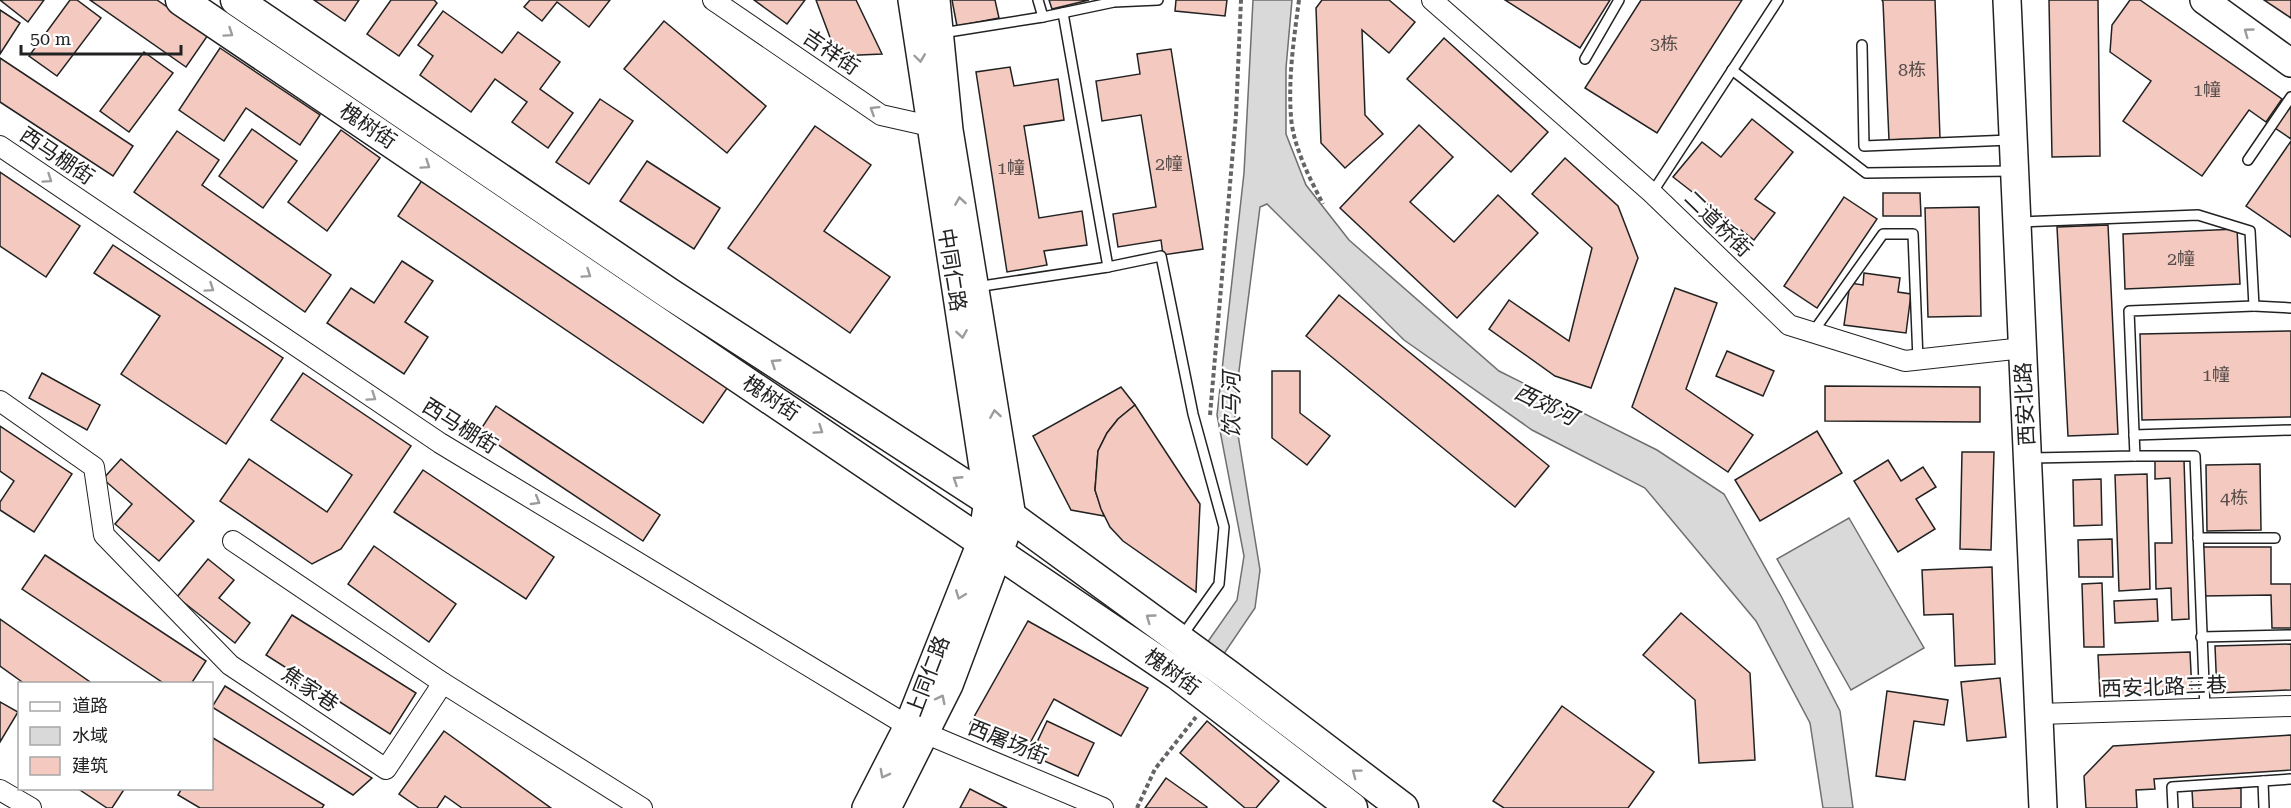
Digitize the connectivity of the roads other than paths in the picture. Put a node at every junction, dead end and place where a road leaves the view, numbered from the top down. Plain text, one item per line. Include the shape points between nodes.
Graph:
1 (181, 0) edge
2 (236, 0) edge
3 (713, 0) edge
4 (912, 0) edge
5 (936, 0) edge
6 (1038, 0) edge
7 (1158, 0) edge
8 (1432, 0) edge
9 (1619, 0) edge
10 (1778, 0) edge
11 (2007, 0) edge
12 (2204, 0) edge
13 (1063, 13) junction
14 (1043, 17) junction
15 (940, 33) junction
16 (1862, 45) dead end
17 (1585, 59) dead end
18 (2290, 59) edge
19 (1732, 70) junction
20 (2291, 97) edge
21 (930, 126) junction
22 (2013, 140) junction
23 (0, 146) edge
24 (2248, 160) dead end
25 (2014, 171) junction
26 (1652, 194) junction
27 (2017, 222) junction
28 (1108, 267) junction
29 (974, 288) junction
30 (2254, 306) junction
31 (2291, 308) edge
32 (1813, 333) junction
33 (2023, 348) junction
34 (1918, 360) junction
35 (0, 401) edge
36 (2291, 430) edge
37 (2134, 435) junction
38 (2135, 456) junction
39 (2028, 458) junction
40 (988, 500) junction
41 (1012, 517) junction
42 (2198, 538) junction
43 (2275, 538) dead end
44 (233, 541) dead end
45 (991, 546) junction
46 (2291, 635) edge
47 (2202, 637) junction
48 (1180, 640) junction
49 (443, 683) junction
50 (2291, 706) edge
51 (2205, 709) junction
52 (2039, 714) junction
53 (916, 730) junction
54 (2291, 779) edge
55 (2263, 781) junction
56 (0, 790) edge
57 (1093, 806) edge
58 (31, 808) edge
59 (642, 808) edge
60 (866, 808) edge
61 (887, 808) edge
62 (1352, 808) edge
63 (1403, 808) edge
64 (2043, 808) edge
65 (2172, 808) edge
66 (2264, 808) edge

1 -> 45 main road, 槐树街
40 -> 2 main road, 槐树街 via 670,294
21 -> 3 street, 吉祥街 via 880,115
4 -> 21 street, 中同仁路
5 - 15 street
6 - 14 lane
7 - 13 lane via 1114,2
8 - 26 street, 二道桥街
9 - 17 lane
10 - 19 lane
11 - 22 street, 西安北路
18 -> 12 street
13 - 14 lane
13 - 28 lane
14 - 15 lane
29 -> 15 street via 949,130
16 - 22 lane via 1864,146
19 - 25 lane via 1866,173
19 - 26 lane
20 - 24 lane
21 -> 40 street, 中同仁路
22 - 25 street, 西安北路
23 -> 53 street, 西马棚街 via 440,443
25 - 27 street, 西安北路
26 - 32 street, 二道桥街 via 1789,325
27 - 30 lane via 2198,215 2250,231
27 - 33 street, 西安北路
28 - 29 lane
28 - 48 lane via 1161,256 1193,414 1224,527 1219,584
41 -> 29 street
30 - 31 lane
30 - 37 lane via 2129,312
32 - 34 street, 二道桥街 via 1905,361
32 - 34 lane via 1883,234 1913,234
33 - 34 street, 二道桥街
33 - 39 street, 西安北路
35 - 49 street, 焦家巷 via 94,467 104,535 230,664 386,769
36 - 37 lane
37 - 38 lane
38 - 39 lane
38 - 42 lane via 2195,456
39 - 52 street, 西安北路
40 - 41 main road, 槐树街
40 - 45 street, 中同仁路
41 - 45 street
48 -> 41 main road, 槐树街
42 - 43 lane
42 - 47 lane
44 - 49 street
45 - 53 street, 上同仁路
45 - 62 main road, 槐树街 via 1177,674
46 - 47 lane
47 - 51 lane
63 -> 48 main road, 槐树街
49 - 59 street
50 - 51 street, 西安北路三巷
51 - 52 street, 西安北路三巷
52 - 64 street, 西安北路
53 - 57 street, 西屠场街
53 -> 60 street, 上同仁路
53 - 61 street
54 - 55 lane
55 - 65 lane via 2172,787
55 - 66 lane
56 - 58 street

